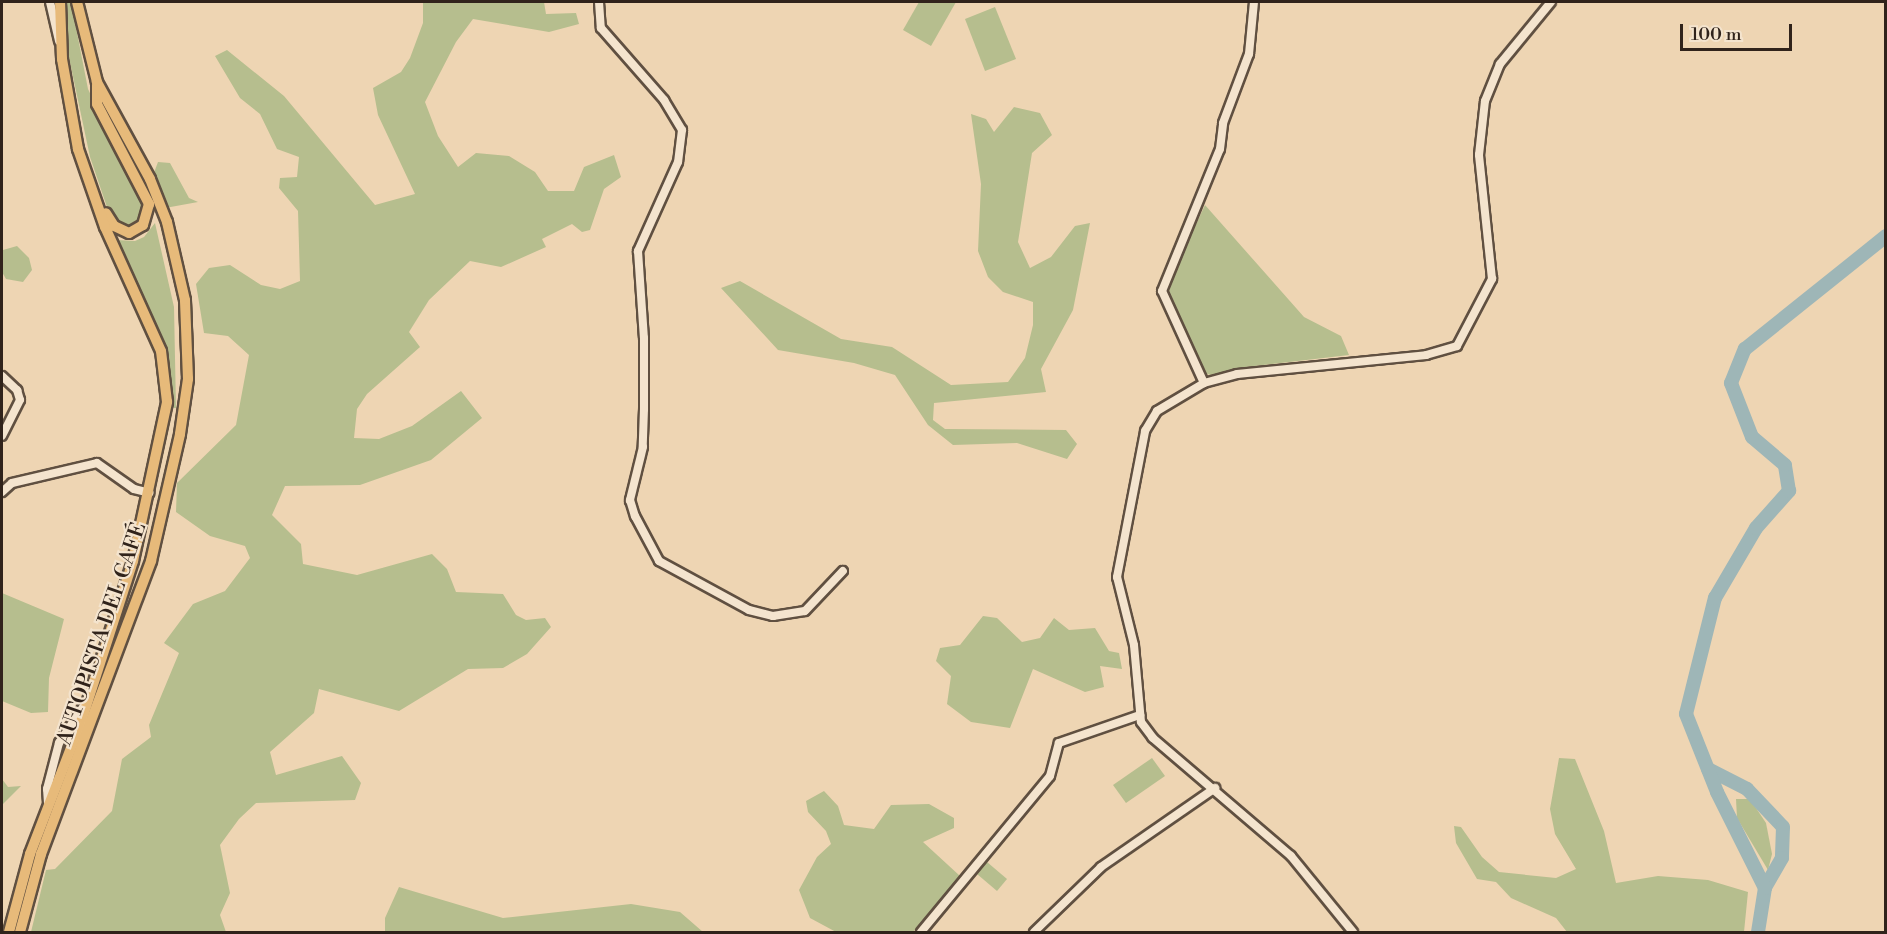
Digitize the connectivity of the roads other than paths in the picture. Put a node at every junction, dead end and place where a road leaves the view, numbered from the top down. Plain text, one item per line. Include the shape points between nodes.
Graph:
1 (50, 2) edge
2 (60, 2) edge
3 (79, 2) edge
4 (600, 2) edge
5 (1254, 2) edge
6 (1551, 2) edge
7 (60, 43) junction
8 (97, 82) junction
9 (69, 112) junction
10 (2, 376) edge
11 (1204, 383) junction
12 (2, 436) edge
13 (2, 492) edge
14 (150, 493) junction
15 (843, 570) dead end
16 (1140, 715) junction
17 (1215, 788) junction
18 (9, 933) edge
19 (20, 933) edge
20 (921, 933) edge
21 (1034, 933) edge
22 (1353, 933) edge

1 - 7 street
2 - 7 highway, AUTOPISTA DEL CAFÉ
3 - 8 highway, AUTOPISTA DEL CAFÉ
4 - 15 street via 601,28 664,100 682,130 678,162 638,251 644,398 643,447 630,500 635,516 659,561 749,610 772,616 805,611
5 - 11 street via 1248,54 1223,123 1220,149 1162,291
6 - 11 street via 1500,64 1485,101 1479,154 1492,279 1457,346 1426,355 1247,372
7 - 9 highway, AUTOPISTA DEL CAFÉ
8 - 9 highway via 97,104 146,195 149,213 140,229 123,232 110,221
8 - 19 highway, AUTOPISTA DEL CAFÉ via 150,179 167,222 185,300 187,393 151,561 41,854
9 - 14 highway, AUTOPISTA DEL CAFÉ via 89,186 164,363 167,402
10 - 12 street via 17,390 21,400
11 - 16 street via 1150,419 1120,553 1118,586 1134,645
13 - 14 street via 12,483 97,463 134,489
14 - 18 highway, AUTOPISTA DEL CAFÉ via 89,698 30,854
16 - 17 street via 1153,738
16 - 20 street via 1059,743 1050,776
17 - 21 street via 1101,867
17 - 22 street via 1291,856

